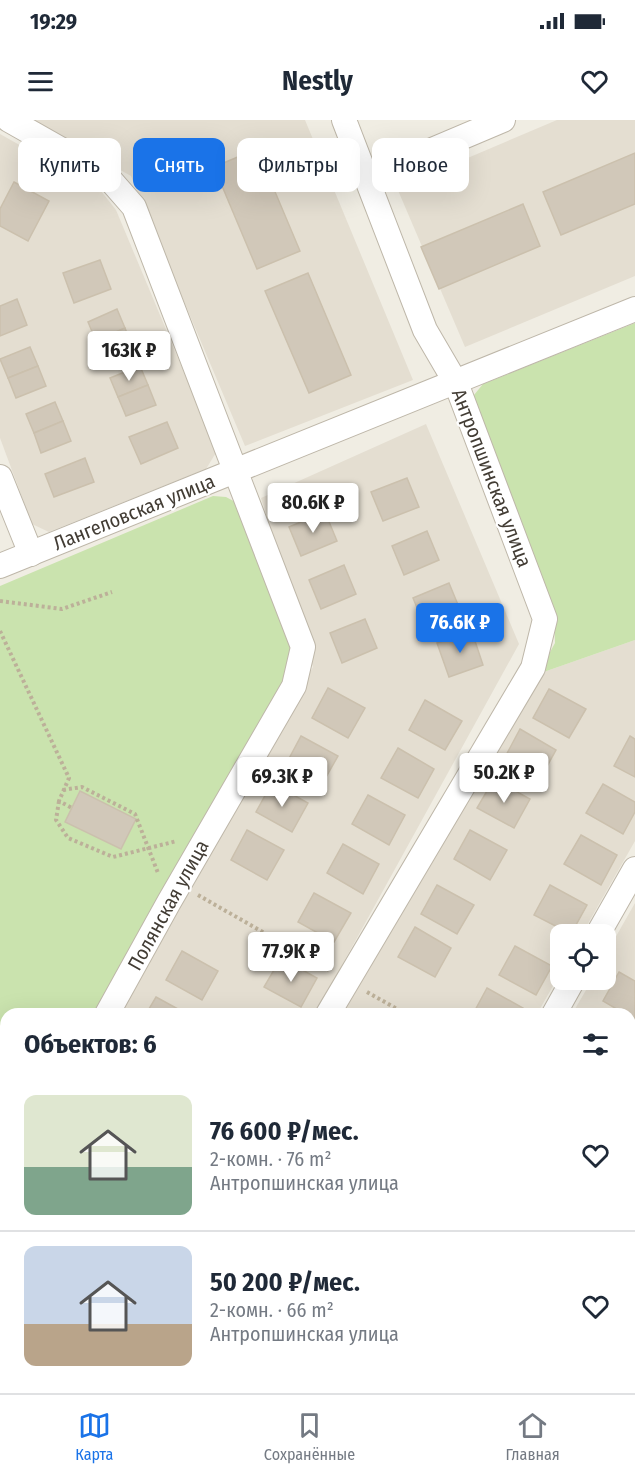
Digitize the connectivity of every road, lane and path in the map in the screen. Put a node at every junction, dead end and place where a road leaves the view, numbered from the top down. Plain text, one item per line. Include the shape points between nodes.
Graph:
1 (9, 120) edge
2 (344, 120) edge
3 (503, 120) edge
4 (366, 178) junction
5 (635, 309) edge
6 (456, 383) junction
7 (234, 471) junction
8 (0, 477) edge
9 (31, 554) junction
10 (0, 566) edge
11 (112, 592) dead end
12 (0, 601) edge
13 (0, 631) edge
14 (63, 790) junction
15 (58, 801) junction
16 (72, 808) dead end
17 (209, 832) junction
18 (148, 848) junction
19 (635, 869) edge
20 (174, 893) junction
21 (604, 924) edge
22 (347, 981) junction
23 (567, 990) edge
24 (110, 1008) edge
25 (331, 1008) edge
26 (395, 1008) edge
27 (557, 1008) edge

1 - 7 street, Полянская улица via 106,175 134,207
2 - 4 street, Антропшинская улица
3 - 4 street
4 - 6 street, Антропшинская улица via 425,330
5 - 6 street, Лангеловская улица
6 - 7 street, Лангеловская улица
6 - 22 street, Антропшинская улица via 545,619 533,668
7 - 9 street, Лангеловская улица
7 - 17 street, Полянская улица via 303,647 294,686
8 - 9 street
9 - 10 street, Лангеловская улица
11 - 12 path via 62,609
13 - 14 path via 69,778
14 - 15 path
14 - 18 path via 82,787 135,814
15 - 16 path
15 - 18 path via 56,820 68,838 113,857
17 - 18 path
17 - 20 street, Полянская улица
18 - 20 path
19 - 21 street
20 - 22 path
20 - 24 street, Полянская улица
22 - 25 street, Антропшинская улица
22 - 26 path
23 - 27 street

